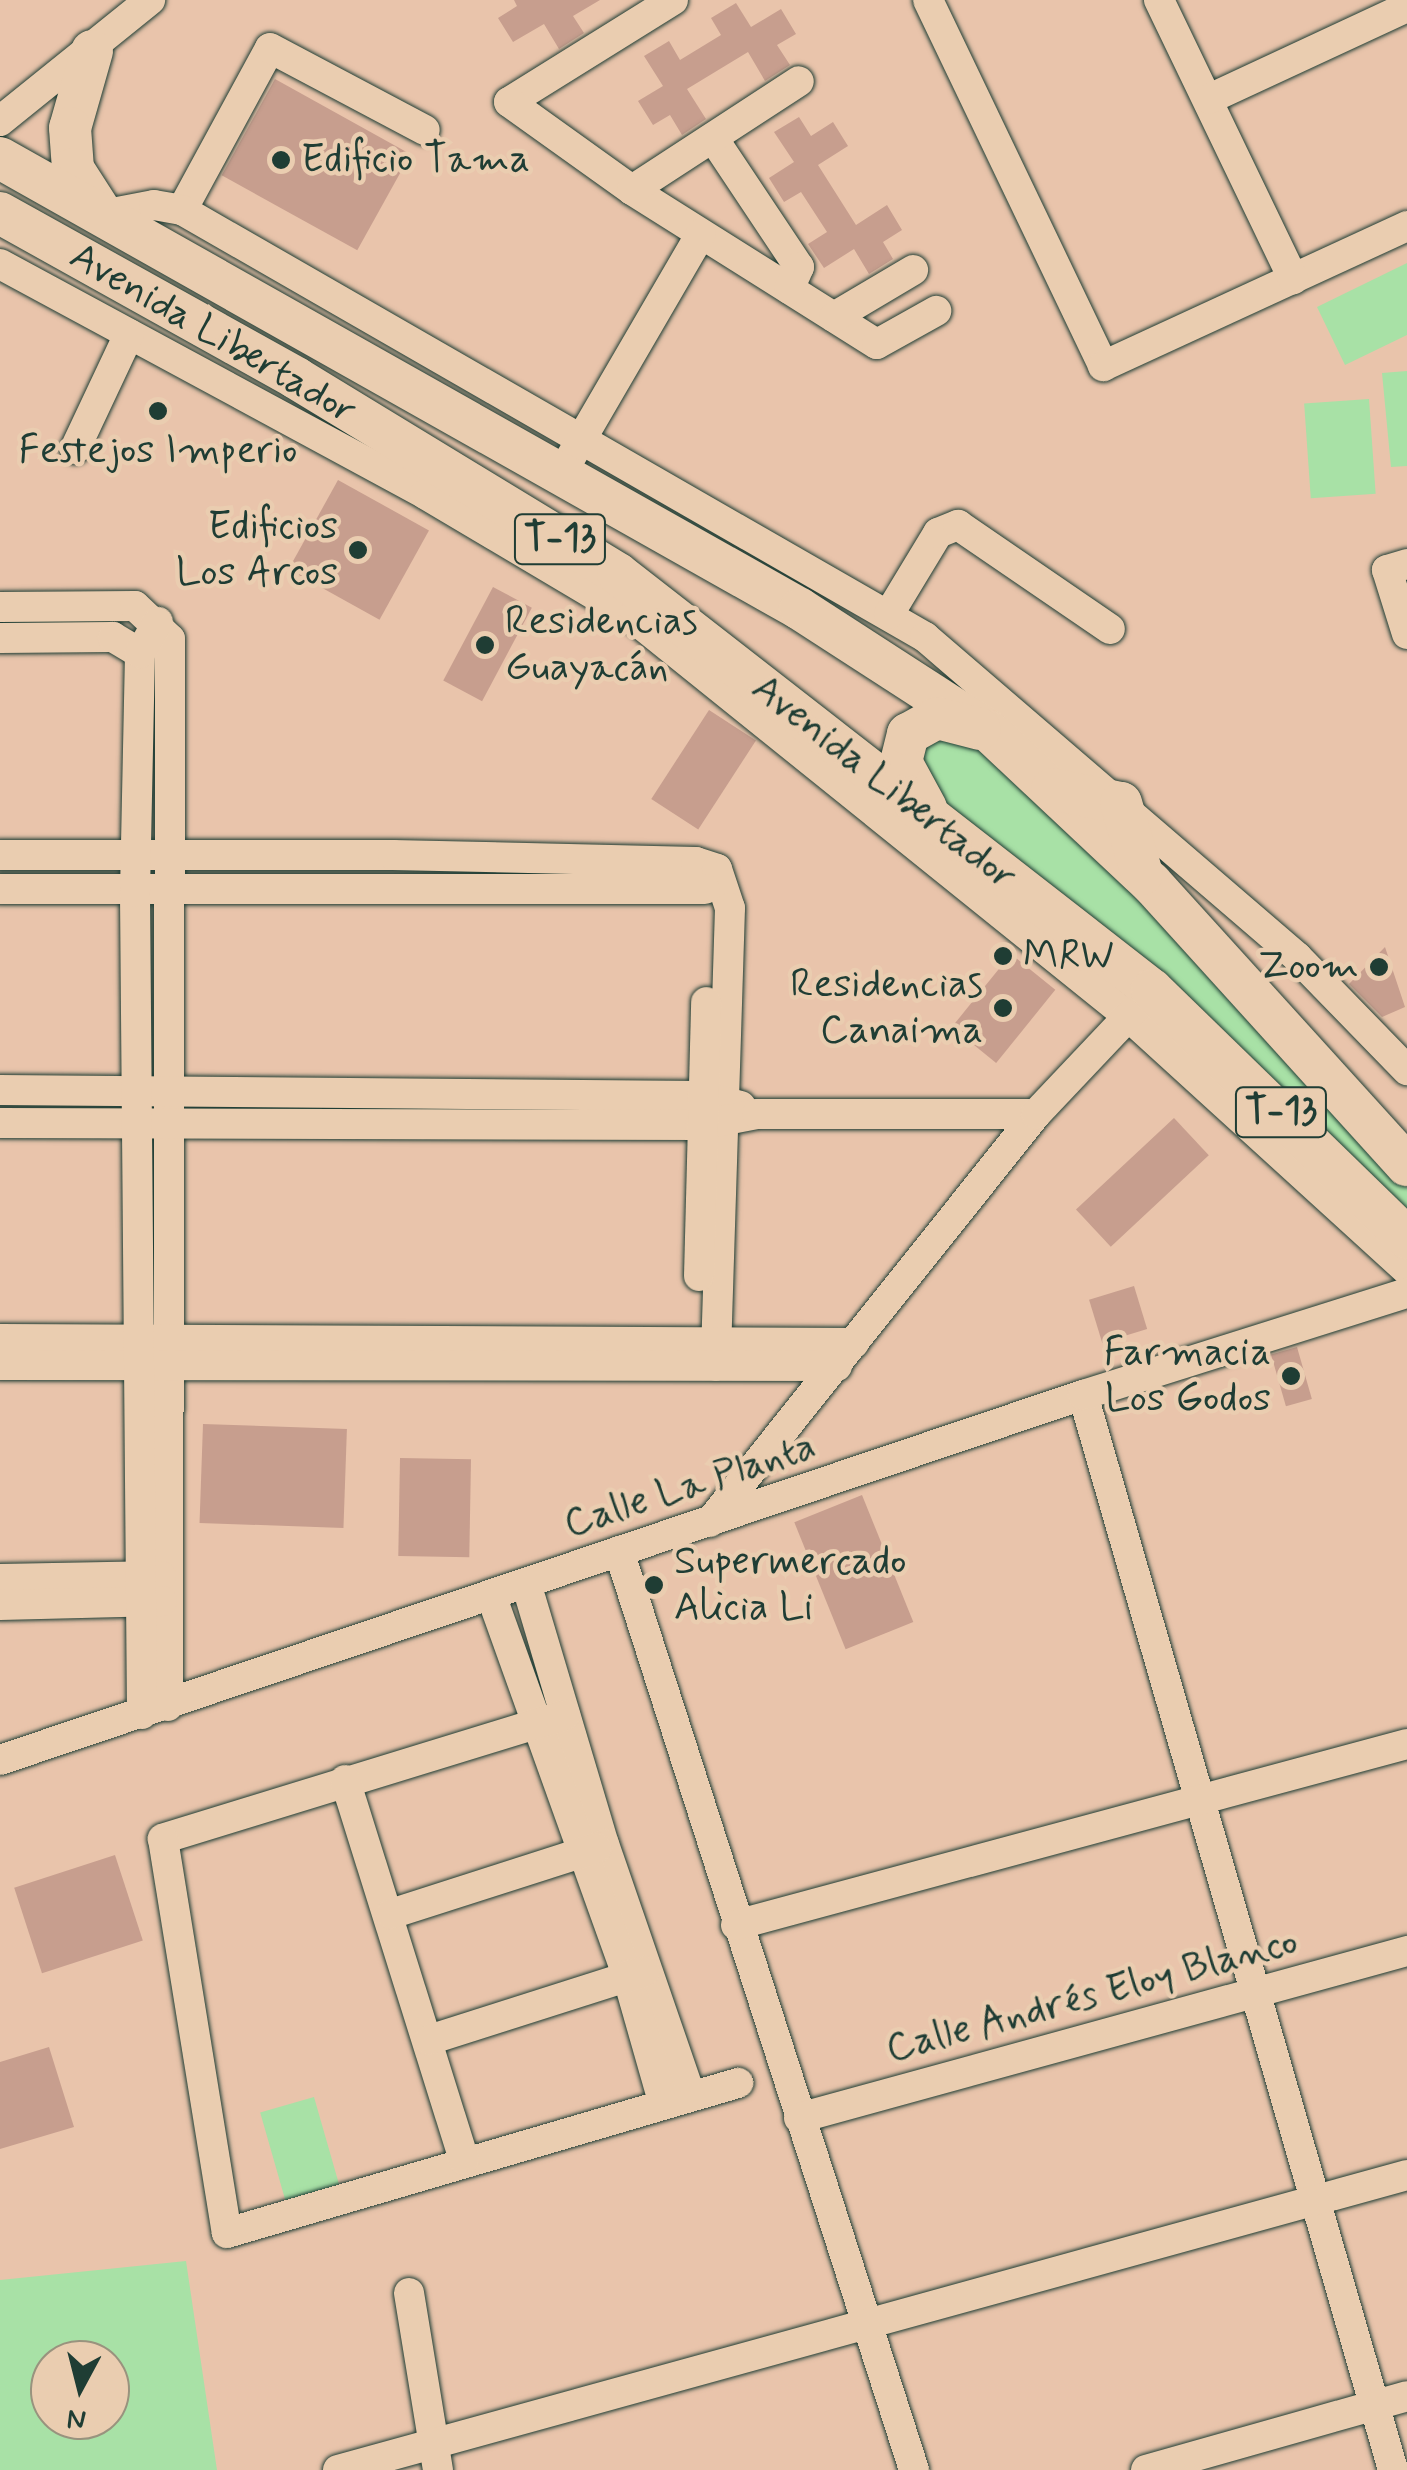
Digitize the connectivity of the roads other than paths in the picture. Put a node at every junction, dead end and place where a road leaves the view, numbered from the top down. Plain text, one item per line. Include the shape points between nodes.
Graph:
1 (150, 0) edge
2 (674, 0) edge
3 (928, 0) edge
4 (1159, 0) edge
5 (1407, 6) edge
6 (92, 51) junction
7 (799, 82) dead end
8 (1209, 99) junction
9 (1, 128) edge
10 (424, 130) dead end
11 (713, 138) junction
12 (632, 190) junction
13 (182, 210) junction
14 (0, 214) edge
15 (102, 215) junction
16 (1407, 226) edge
17 (701, 234) junction
18 (0, 264) edge
19 (913, 270) dead end
20 (1293, 279) junction
21 (789, 289) junction
22 (936, 311) dead end
23 (834, 317) junction
24 (129, 334) junction
25 (75, 449) dead end
26 (571, 458) junction
27 (1407, 564) edge
28 (0, 607) edge
29 (889, 614) junction
30 (158, 622) junction
31 (1110, 629) dead end
32 (1407, 634) edge
33 (0, 638) edge
34 (140, 653) junction
35 (990, 732) junction
36 (1051, 789) junction
37 (1121, 803) junction
38 (932, 818) junction
39 (137, 854) junction
40 (169, 854) junction
41 (0, 855) edge
42 (394, 855) junction
43 (1142, 874) junction
44 (711, 879) junction
45 (396, 888) junction
46 (0, 889) edge
47 (135, 892) junction
48 (168, 892) junction
49 (1013, 920) junction
50 (1074, 932) junction
51 (1140, 1004) junction
52 (1407, 1070) edge
53 (0, 1090) edge
54 (166, 1091) junction
55 (133, 1092) junction
56 (712, 1111) junction
57 (1036, 1114) junction
58 (1368, 1116) junction
59 (0, 1123) edge
60 (133, 1123) junction
61 (168, 1126) junction
62 (1407, 1138) edge
63 (1407, 1165) edge
64 (1407, 1238) edge
65 (1407, 1270) edge
66 (1407, 1293) edge
67 (0, 1340) edge
68 (152, 1352) junction
69 (707, 1353) junction
70 (846, 1354) junction
71 (0, 1365) edge
72 (1084, 1394) junction
73 (710, 1522) junction
74 (619, 1551) junction
75 (0, 1579) edge
76 (526, 1583) junction
77 (156, 1589) junction
78 (491, 1594) junction
79 (0, 1605) edge
80 (155, 1710) junction
81 (553, 1719) junction
82 (1407, 1744) edge
83 (0, 1760) edge
84 (344, 1780) junction
85 (1203, 1796) junction
86 (592, 1850) junction
87 (392, 1914) junction
88 (736, 1925) junction
89 (1407, 1951) edge
90 (637, 1972) junction
91 (1260, 1991) junction
92 (429, 2040) junction
93 (738, 2083) dead end
94 (676, 2097) junction
95 (799, 2118) junction
96 (464, 2160) junction
97 (1407, 2175) edge
98 (1317, 2200) junction
99 (410, 2293) dead end
100 (865, 2324) junction
101 (1407, 2396) edge
102 (1375, 2405) junction
103 (436, 2457) edge
104 (338, 2470) edge
105 (914, 2470) edge
106 (1146, 2470) edge
107 (1393, 2470) edge

1 - 6 street
2 - 12 street via 509,102
3 - 20 street via 1103,366
4 - 8 street
5 - 8 street
6 - 9 street
6 - 15 highway via 70,128 73,169
7 - 11 street
8 - 20 street
9 - 15 highway, Avenida Libertador / T-13
10 - 13 street via 270,48
11 - 12 street
11 - 21 street via 799,267
12 - 17 street
13 - 15 street, Avenida Libertador via 154,205
13 - 26 street, Avenida Libertador
14 - 38 highway, Avenida Libertador / T-13 via 296,378 618,574
15 - 26 highway, Avenida Libertador / T-13
16 - 20 street
17 - 21 street
17 - 26 street
18 - 24 street, Avenida Libertador
19 - 23 street
21 - 23 street
22 - 23 street via 877,344
24 - 25 street
24 - 49 street, Avenida Libertador via 425,494 632,618
26 - 29 street, Avenida Libertador
26 - 35 highway, Avenida Libertador / T-13
27 - 32 street via 1387,570
28 - 30 street via 135,606
29 - 31 street via 938,533 958,525
29 - 37 street, Avenida Libertador via 925,636
30 - 34 street
30 - 40 street via 170,639
33 - 34 street via 113,637
34 - 39 street
35 - 36 highway, Avenida Libertador / T-13
35 - 38 highway, T-13 via 938,718 908,734 900,762
36 - 37 highway
36 - 43 highway, Avenida Libertador / T-13
37 - 43 highway
37 - 52 street, Avenida Libertador via 1297,957
38 - 50 highway, Avenida Libertador / T-13
39 - 40 street
39 - 41 street
39 - 47 street
40 - 42 street
40 - 48 street
42 - 44 street via 696,862
42 - 45 street
43 - 58 highway, Avenida Libertador / T-13
44 - 45 street
44 - 56 street via 730,908
45 - 48 street
46 - 47 street
47 - 48 street
47 - 55 street
48 - 54 street
49 - 50 highway, T-13
49 - 51 street, Avenida Libertador
50 - 51 highway, Avenida Libertador / T-13
51 - 57 street
51 - 64 highway, Avenida Libertador / T-13
51 - 65 street, Avenida Libertador
53 - 55 street
54 - 55 street
54 - 56 street
54 - 61 street
55 - 60 street
56 - 57 street
56 - 61 street
56 - 69 street
57 - 70 street
58 - 62 street
58 - 63 highway, Avenida Libertador / T-13
59 - 60 street
60 - 61 street
60 - 68 street
61 - 68 street
66 - 72 street, Calle La Planta
67 - 68 street
68 - 69 street
68 - 71 street
68 - 77 street
69 - 70 street
70 - 73 street
72 - 73 street, Calle La Planta
72 - 85 street
73 - 74 street, Calle La Planta
74 - 76 street, Calle La Planta
74 - 88 street
75 - 77 street
76 - 78 street, Calle La Planta
76 - 81 street
77 - 79 street
77 - 80 street
78 - 80 street, Calle La Planta
78 - 81 street
80 - 83 street, Calle La Planta
81 - 84 street
81 - 86 street
82 - 85 street
84 - 87 street
84 - 96 street via 163,1839 227,2233
85 - 88 street
85 - 91 street
86 - 87 street
86 - 90 street
87 - 92 street
88 - 95 street
89 - 91 street, Calle Andrés Eloy Blanco
90 - 92 street
90 - 94 street
91 - 95 street, Calle Andrés Eloy Blanco
91 - 98 street
92 - 96 street
93 - 94 street
94 - 96 street
95 - 100 street
97 - 98 street
98 - 100 street
98 - 102 street
99 - 103 street
100 - 103 street
100 - 105 street
101 - 102 street
102 - 106 street
102 - 107 street
103 - 104 street

